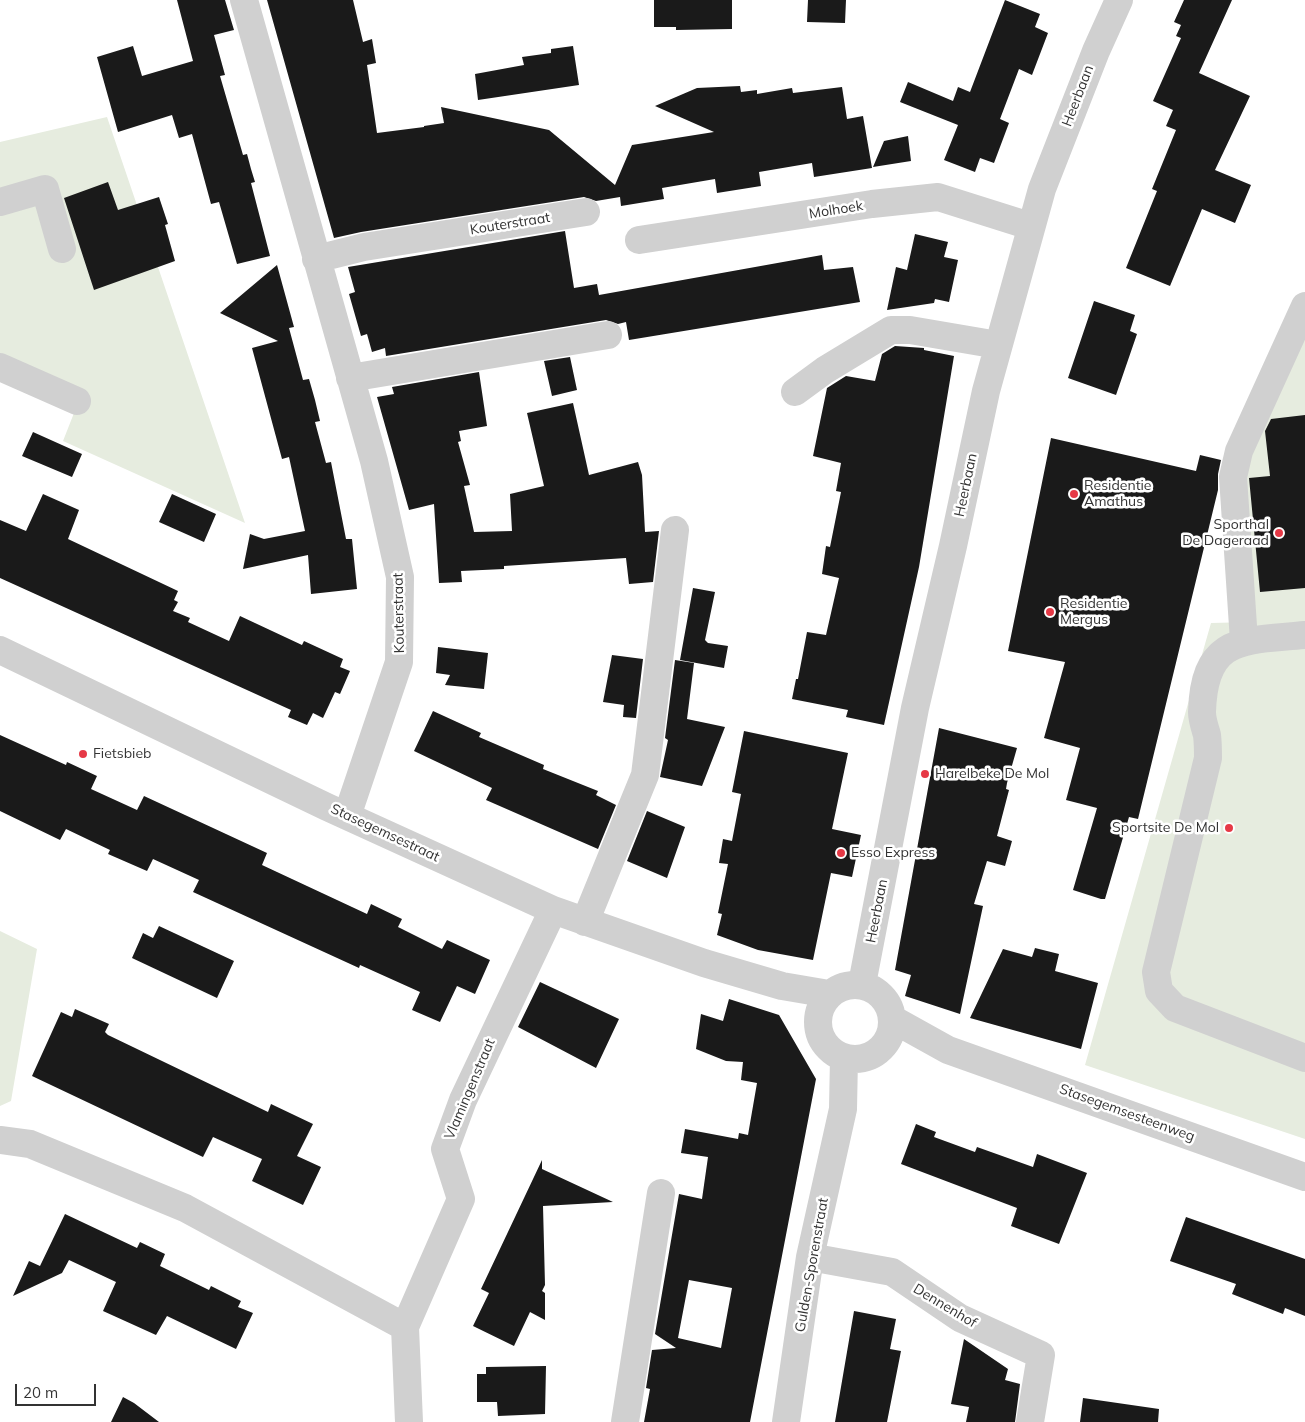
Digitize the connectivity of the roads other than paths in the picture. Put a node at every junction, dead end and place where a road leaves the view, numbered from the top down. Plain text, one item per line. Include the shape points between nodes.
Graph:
1 (244, 0) edge
2 (1119, 0) edge
3 (0, 202) edge
4 (586, 212) dead end
5 (1030, 226) junction
6 (639, 240) dead end
7 (62, 250) dead end
8 (316, 259) junction
9 (1305, 306) edge
10 (608, 335) dead end
11 (998, 345) junction
12 (0, 367) edge
13 (350, 378) junction
14 (795, 392) dead end
15 (77, 401) dead end
16 (674, 530) dead end
17 (1305, 635) edge
18 (1244, 641) junction
19 (0, 650) edge
20 (347, 816) junction
21 (553, 910) junction
22 (585, 922) junction
23 (862, 984) junction
24 (824, 1004) junction
25 (873, 1044) junction
26 (1305, 1058) edge
27 (0, 1140) edge
28 (1305, 1177) edge
29 (661, 1193) dead end
30 (810, 1257) junction
31 (405, 1327) junction
32 (410, 1422) edge
33 (624, 1422) edge
34 (786, 1422) edge
35 (1030, 1422) edge

1 - 8 street, Kouterstraat
2 - 5 street, Heerbaan via 1096,51
3 - 7 street via 45,189
4 - 8 street, Kouterstraat via 364,247
5 - 6 street, Molhoek via 938,197
5 - 11 street, Heerbaan
8 - 13 street, Kouterstraat
9 - 18 street via 1239,451 1233,477
10 - 13 street
11 - 14 street via 910,330 891,330
11 - 23 street, Heerbaan via 915,708
12 - 15 street
13 - 20 street, Kouterstraat via 374,461 400,587 399,662
16 - 22 street via 645,774
17 - 18 street
18 - 26 street via 1222,651 1213,663 1206,685 1202,714 1208,758 1156,972 1158,991 1175,1008
19 - 20 street, Stasegemsestraat
20 - 21 street, Stasegemsestraat
21 - 22 street, Stasegemsestraat
21 - 31 street, Vlamingenstraat via 463,1100 448,1140 445,1149 461,1199
22 - 24 street, Stasegemsestraat via 782,986
23 - 24 street via 839,988
23 - 25 street via 879,993 888,1003
24 - 25 street via 817,1024 828,1050
25 - 28 street, Stasegemsesteenweg via 948,1050
25 - 30 street, Gulden-Sporenstraat via 843,1109
27 - 31 street via 30,1144 185,1208
29 - 33 street
30 - 34 street, Gulden-Sporenstraat
30 - 35 street, Dennenhof via 892,1272 960,1318 1041,1355
31 - 32 street, Vlamingenstraat

